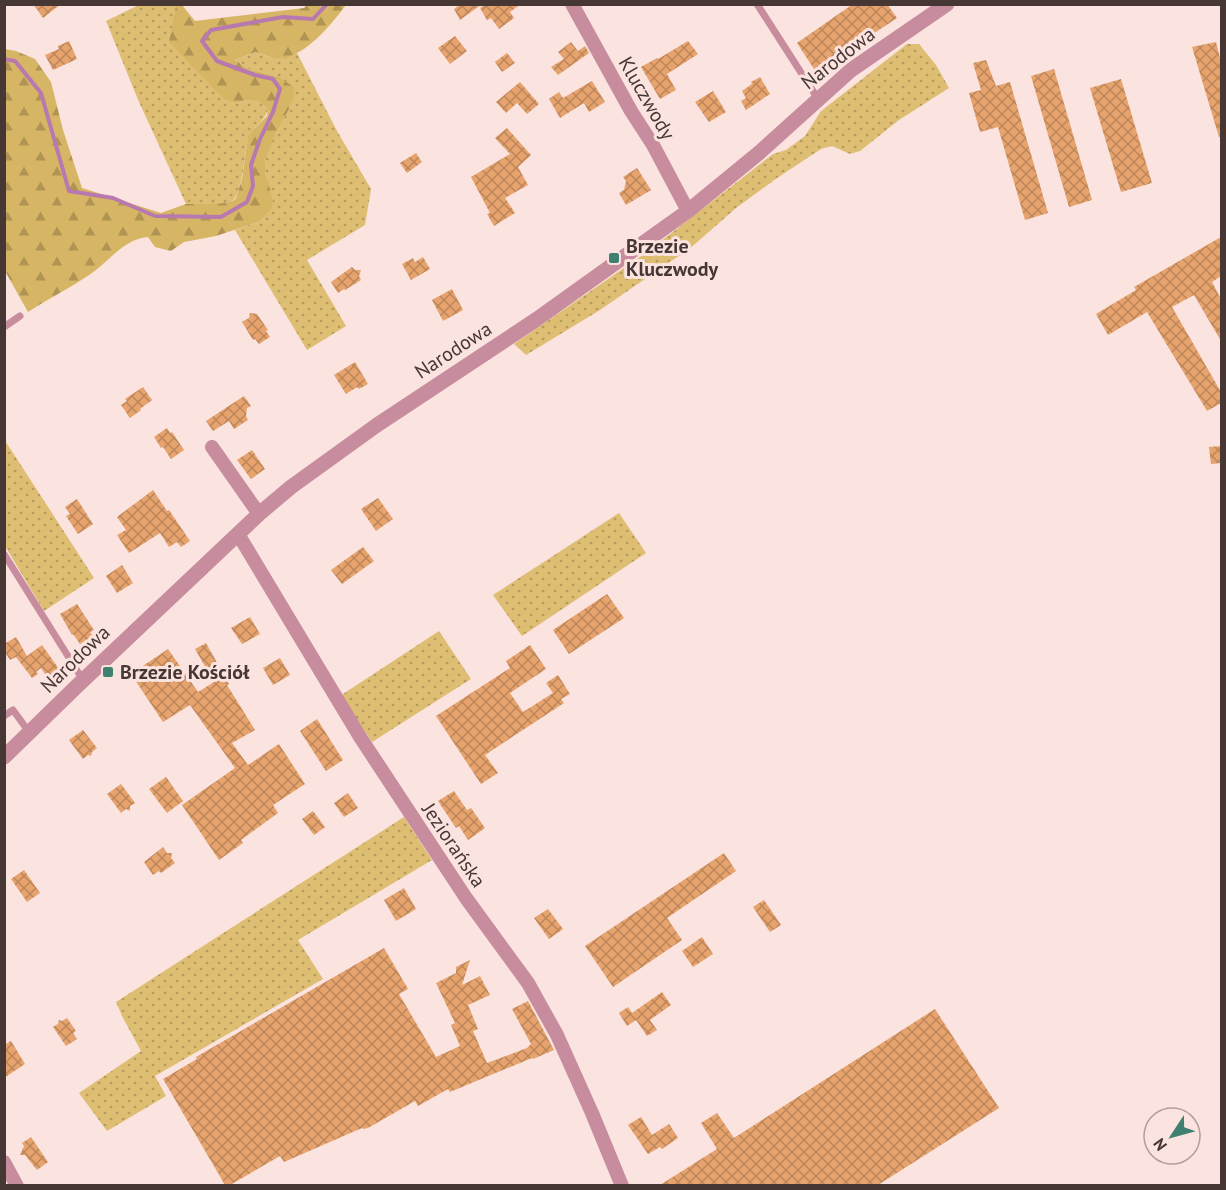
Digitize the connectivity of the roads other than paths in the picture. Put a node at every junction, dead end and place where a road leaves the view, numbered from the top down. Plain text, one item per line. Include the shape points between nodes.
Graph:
1 (572, 4) edge
2 (757, 4) edge
3 (947, 4) edge
4 (818, 99) junction
5 (688, 211) junction
6 (20, 316) dead end
7 (4, 327) edge
8 (212, 447) dead end
9 (258, 514) junction
10 (238, 534) junction
11 (4, 554) edge
12 (83, 680) junction
13 (4, 716) edge
14 (29, 732) junction
15 (4, 757) edge
16 (4, 1162) edge
17 (17, 1185) edge
18 (622, 1185) edge

1 - 5 street, Kluczwody
2 - 4 lane
3 - 4 street, Narodowa via 851,70
4 - 5 street, Narodowa
5 - 9 street, Narodowa via 537,319 377,425
6 - 7 lane
8 - 9 street
9 - 10 street, Narodowa
10 - 12 street, Narodowa
10 - 18 street, Jeziorańska via 360,737 466,898 528,983 557,1035
11 - 12 lane
12 - 14 street, Narodowa
13 - 14 lane via 13,710
14 - 15 street, Narodowa
16 - 17 street

